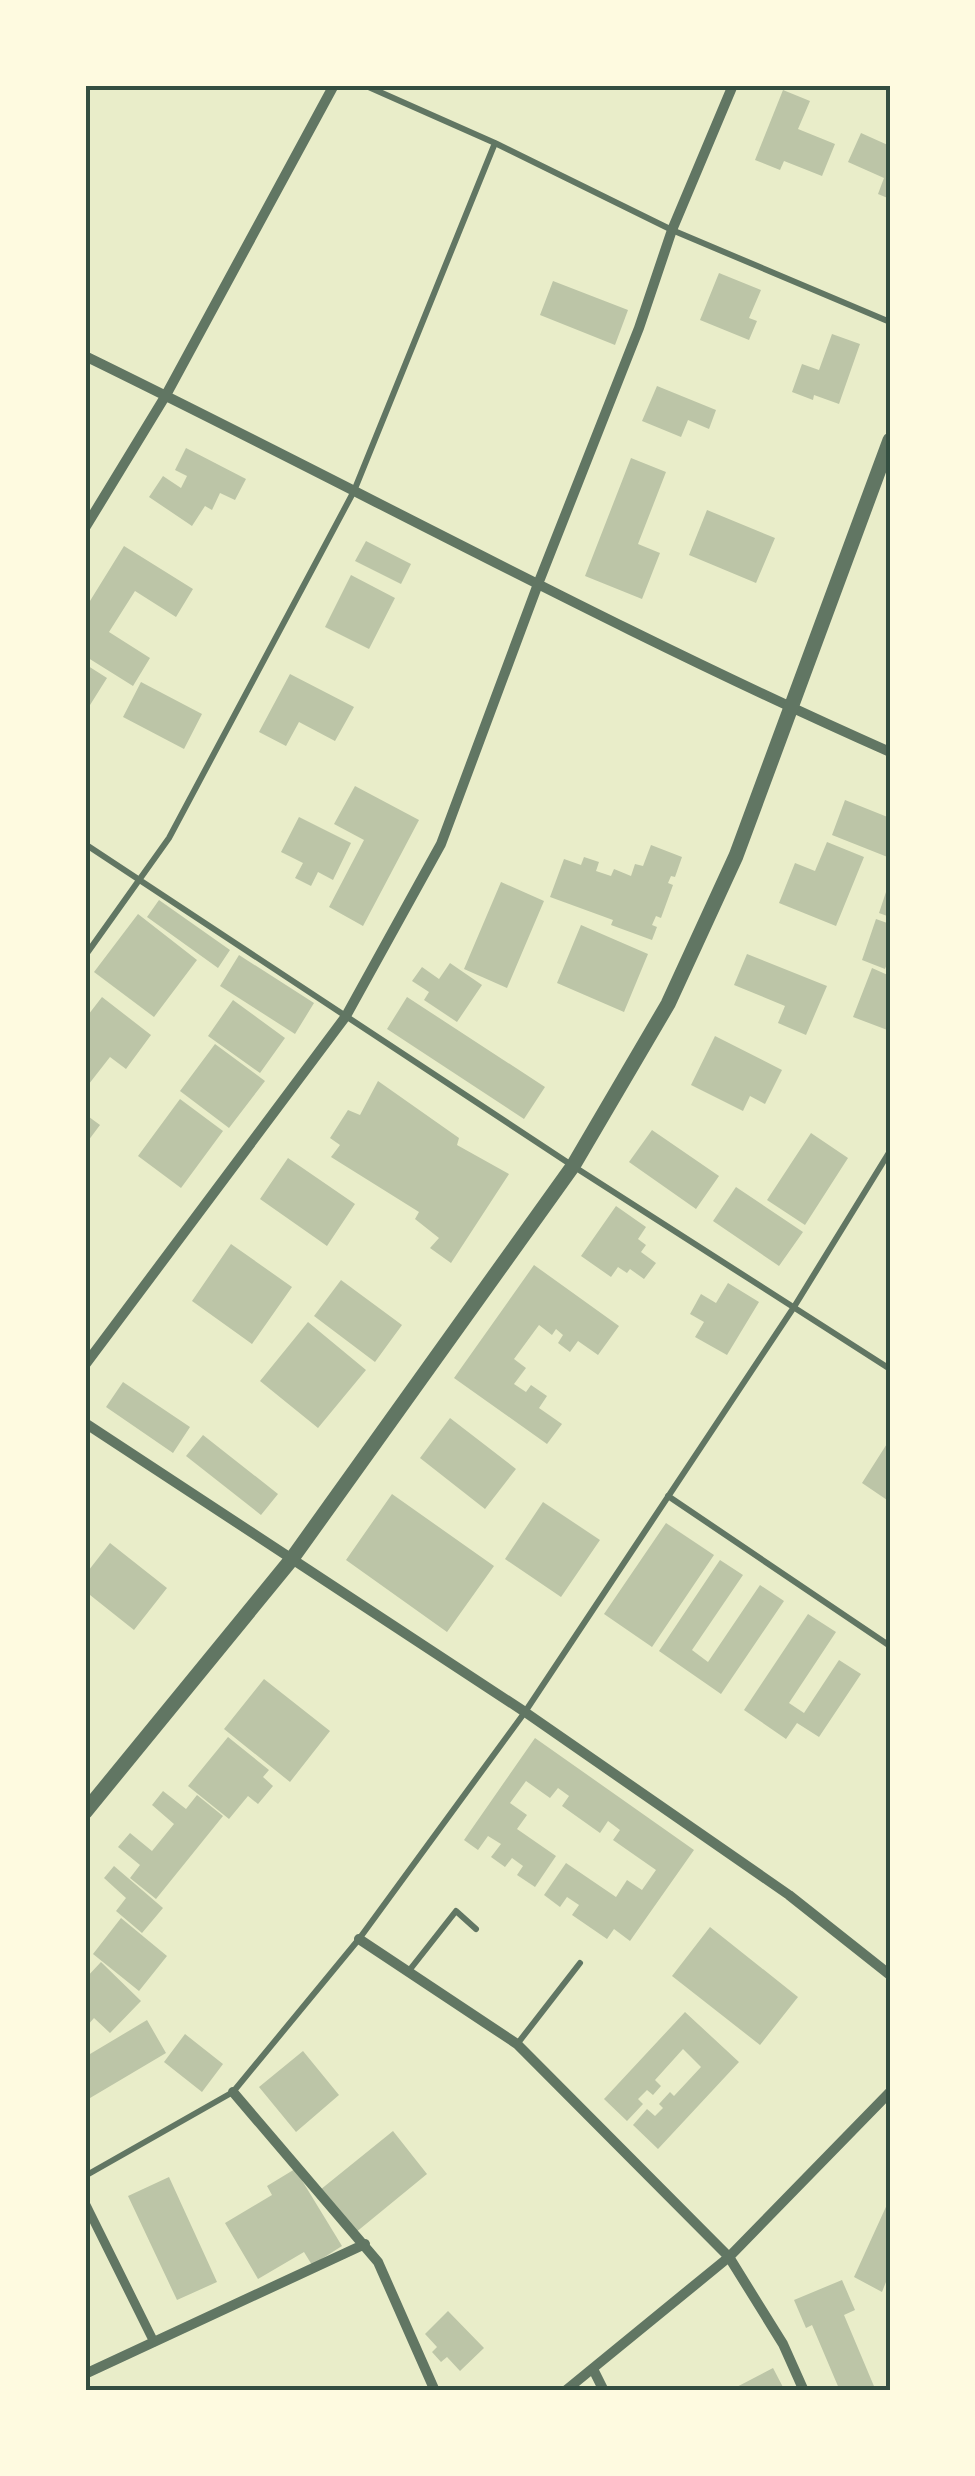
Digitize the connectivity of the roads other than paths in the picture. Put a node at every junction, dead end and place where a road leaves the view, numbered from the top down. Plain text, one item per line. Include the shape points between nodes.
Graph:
1 (334, 85) edge
2 (364, 85) edge
3 (732, 85) edge
4 (495, 144) junction
5 (672, 230) junction
6 (890, 322) edge
7 (85, 356) edge
8 (166, 395) junction
9 (890, 440) edge
10 (354, 491) junction
11 (85, 528) edge
12 (538, 584) junction
13 (793, 709) junction
14 (890, 752) edge
15 (85, 844) edge
16 (140, 881) junction
17 (85, 956) edge
18 (346, 1016) junction
19 (890, 1151) edge
20 (573, 1166) junction
21 (794, 1308) junction
22 (85, 1365) edge
23 (890, 1369) edge
24 (85, 1423) edge
25 (668, 1496) junction
26 (291, 1560) junction
27 (890, 1646) edge
28 (525, 1712) junction
29 (85, 1812) edge
30 (476, 1930) dead end
31 (359, 1939) junction
32 (580, 1963) dead end
33 (408, 1972) junction
34 (890, 1975) edge
35 (517, 2044) junction
36 (233, 2092) junction
37 (890, 2092) edge
38 (85, 2176) edge
39 (85, 2202) edge
40 (366, 2244) junction
41 (729, 2257) junction
42 (154, 2342) junction
43 (593, 2369) junction
44 (85, 2374) edge
45 (435, 2391) edge
46 (565, 2391) edge
47 (604, 2391) edge
48 (804, 2391) edge

1 - 8 street
2 - 4 lane
3 - 5 street
4 - 5 lane
4 - 10 lane
5 - 6 lane
5 - 12 street
7 - 8 street
8 - 10 street
8 - 11 street
9 - 13 street
10 - 12 street
10 - 16 lane
12 - 13 street
12 - 18 street via 441,844
13 - 14 street
13 - 20 street via 668,1004
15 - 16 lane
16 - 17 lane
16 - 18 lane
18 - 20 lane
18 - 22 street
19 - 21 lane
20 - 21 lane
20 - 26 street
21 - 23 lane
21 - 25 lane
24 - 26 street
25 - 27 lane
25 - 28 lane
26 - 28 street
26 - 29 street
28 - 31 lane
28 - 34 street via 789,1896
30 - 33 lane via 456,1910
31 - 33 street
31 - 36 lane
32 - 35 lane
33 - 35 street
35 - 41 street
36 - 38 lane
36 - 40 street
37 - 41 street
39 - 42 street
40 - 42 street
40 - 45 street
41 - 43 street
41 - 48 street
42 - 44 street
43 - 46 street
43 - 47 street

